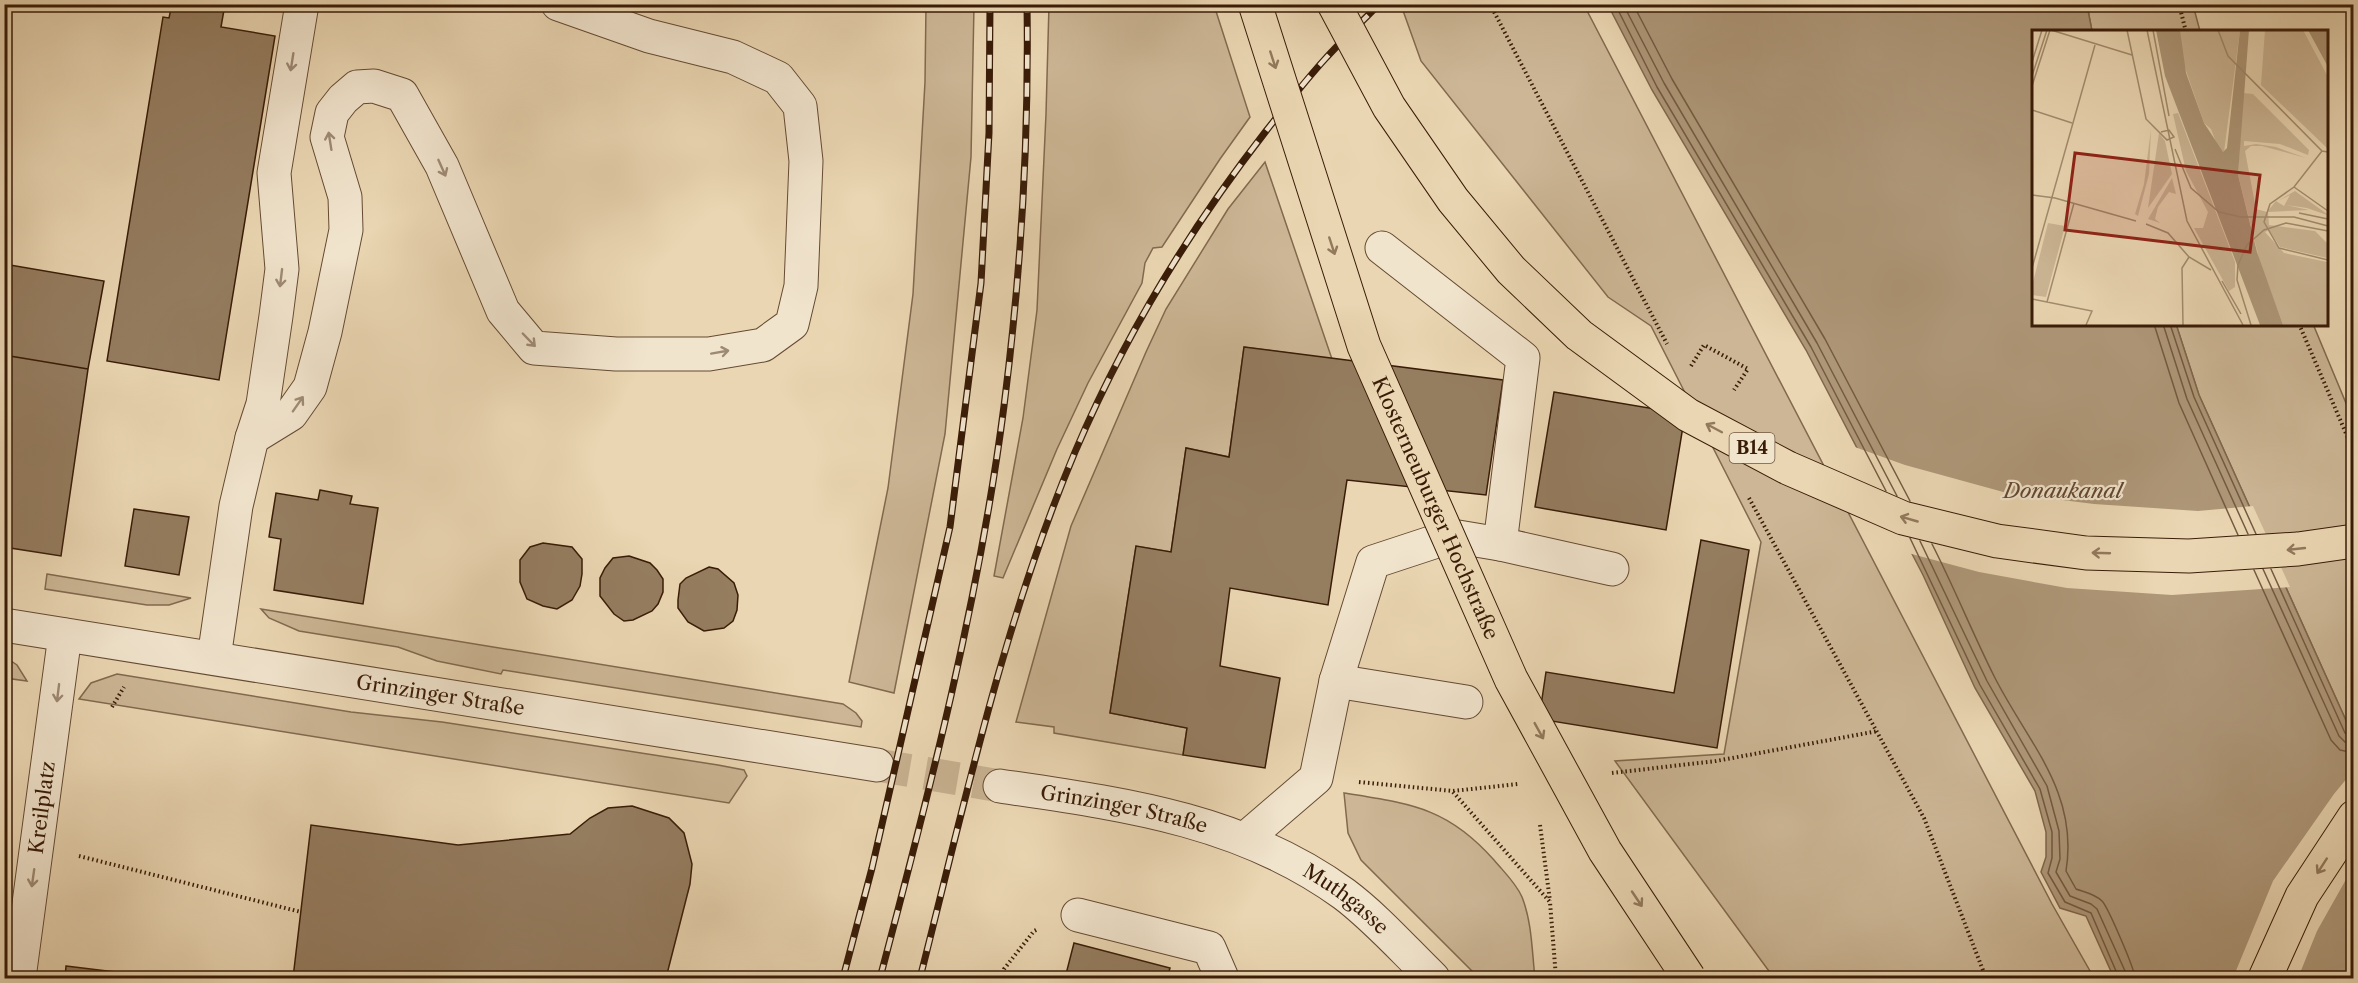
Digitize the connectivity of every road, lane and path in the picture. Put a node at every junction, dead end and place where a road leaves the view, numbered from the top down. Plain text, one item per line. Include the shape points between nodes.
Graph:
1 (302, 4) edge
2 (558, 4) edge
3 (1255, 4) edge
4 (1334, 4) edge
5 (2180, 4) edge
6 (2186, 30) edge
7 (1382, 248) dead end
8 (2300, 326) edge
9 (1694, 361) dead end
10 (1736, 387) dead end
11 (252, 438) junction
12 (2354, 452) edge
13 (2354, 541) edge
14 (1500, 544) junction
15 (1612, 569) dead end
16 (4, 625) edge
17 (65, 635) junction
18 (214, 658) junction
19 (1336, 681) junction
20 (127, 684) dead end
21 (1466, 702) dead end
22 (112, 707) dead end
23 (877, 765) tunnel mouth
24 (1000, 786) tunnel mouth
25 (1453, 791) dead end
26 (1538, 815) dead end
27 (2354, 817) edge
28 (1245, 839) junction
29 (38, 845) junction
30 (1550, 902) junction
31 (302, 912) dead end
32 (1078, 915) joint
33 (19, 978) edge
34 (1002, 978) edge
35 (1222, 978) edge
36 (1433, 978) edge
37 (1556, 978) edge
38 (1689, 978) edge
39 (2265, 978) edge

1 -> 11 street via 274,173 282,269 263,404
11 -> 2 street via 291,414 310,387 326,332 346,230 345,197 327,138 332,113 357,87 374,86 402,95 442,166 503,311 534,348 616,354 709,354 763,345 792,324 801,286 806,161 800,106 778,78 733,57 649,36
3 -> 38 highway, Klosterneuburger Hochstraße, bridge via 1364,346 1511,679 1605,850
13 -> 4 highway, B14, bridge via 2188,556 2086,553 1997,541 1904,518 1778,462 1688,415 1579,335 1511,270 1453,200 1389,107
5 - 6 path
7 - 14 street via 1523,358
8 - 12 path
9 - 10 path via 1704,345 1748,369
11 - 18 street via 236,506
14 - 15 street
14 - 19 street via 1452,537 1373,562
16 - 17 street, Grinzinger Straße
17 - 18 street, Grinzinger Straße
17 -> 29 street, Kreilplatz
18 - 23 street, Grinzinger Straße
19 - 21 street
19 - 28 street via 1316,778
20 - 22 path
24 - 28 street, Grinzinger Straße via 1172,816
25 - 30 path
26 - 30 path
27 -> 39 highway via 2302,896
28 - 36 street, Muthgasse via 1289,860 1344,894
29 - 31 path
29 -> 33 street, Kreilplatz
30 - 37 path
32 - 34 path via 1034,931 1004,969
32 - 35 street via 1209,948

